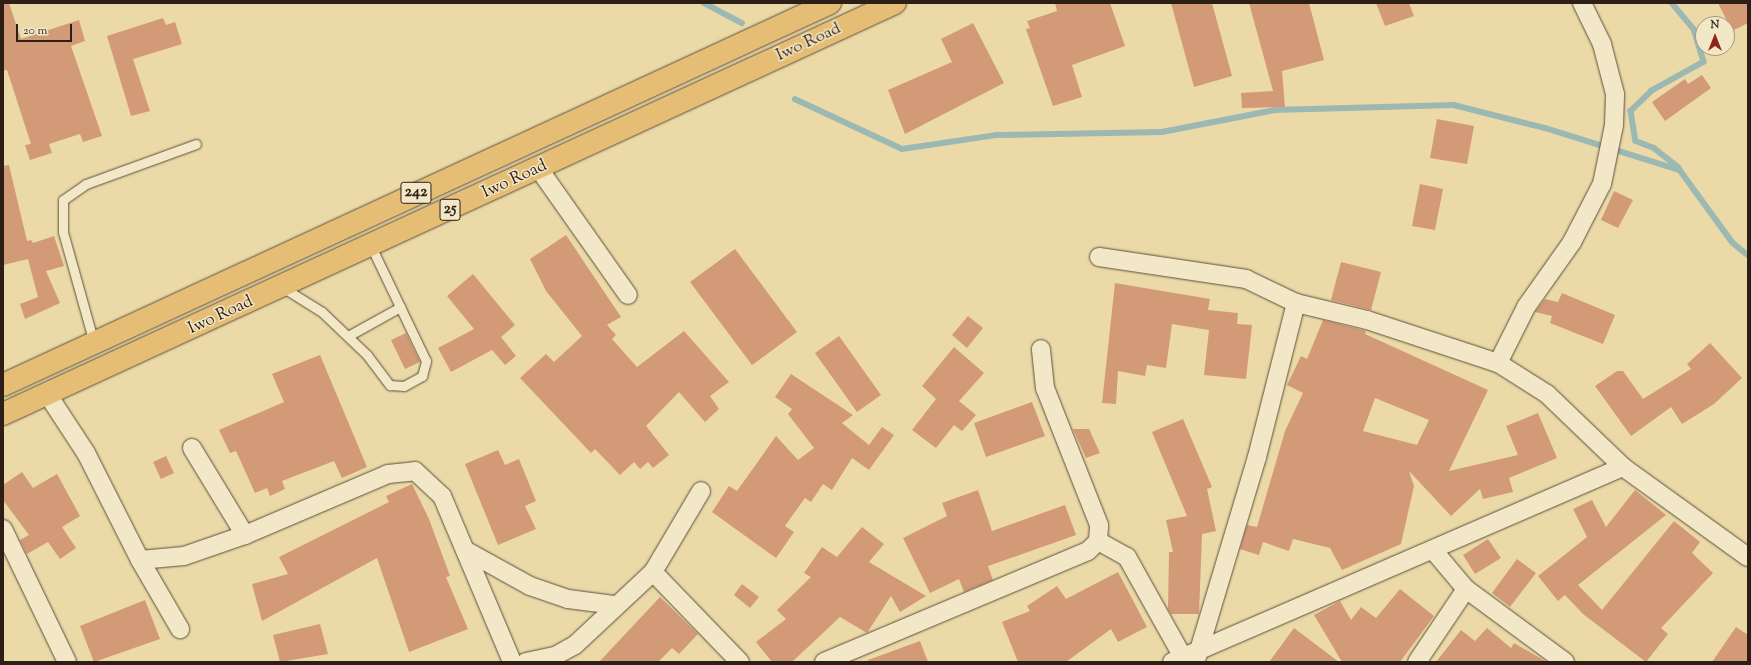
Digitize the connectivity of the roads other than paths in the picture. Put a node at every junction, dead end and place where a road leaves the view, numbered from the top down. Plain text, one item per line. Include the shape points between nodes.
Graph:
1 (830, 3) edge
2 (895, 3) edge
3 (1582, 3) edge
4 (196, 144) dead end
5 (539, 169) junction
6 (371, 246) junction
7 (1099, 257) dead end
8 (282, 287) junction
9 (628, 295) dead end
10 (1296, 304) junction
11 (167, 308) junction
12 (400, 308) junction
13 (179, 335) junction
14 (348, 336) junction
15 (94, 343) junction
16 (1041, 349) dead end
17 (1498, 363) junction
18 (3, 385) edge
19 (48, 395) junction
20 (3, 414) edge
21 (192, 448) dead end
22 (1623, 467) junction
23 (700, 491) dead end
24 (3, 529) edge
25 (245, 535) junction
26 (1098, 541) junction
27 (465, 550) junction
28 (1433, 550) junction
29 (1748, 557) edge
30 (140, 560) junction
31 (653, 572) junction
32 (1466, 589) junction
33 (614, 605) junction
34 (180, 629) dead end
35 (1187, 658) edge
36 (67, 662) edge
37 (512, 662) edge
38 (526, 662) edge
39 (740, 662) edge
40 (824, 662) edge
41 (1417, 662) edge
42 (1565, 662) edge

1 - 11 main road, Iwo Road / 242
2 - 5 main road, Iwo Road / 25
3 - 17 street via 1602,44 1615,94 1614,125 1602,184 1572,242 1526,307
4 - 15 lane via 86,184 63,200 63,232
5 - 6 main road, Iwo Road / 25
5 - 9 street
6 - 8 main road, Iwo Road / 25
6 - 12 lane
7 - 10 street via 1246,279
8 - 13 main road, Iwo Road / 25
8 - 14 lane via 322,312
10 - 17 street via 1367,320
10 - 35 street via 1257,457
11 - 13 main road
11 - 15 main road, Iwo Road / 242
12 - 14 lane
12 - 14 lane via 426,362 422,376 404,386 390,385
13 - 19 main road, Iwo Road / 25
15 - 18 main road, Iwo Road / 242
16 - 26 street via 1045,388 1098,525
17 - 22 street via 1547,394
19 - 20 main road, Iwo Road / 25
19 - 30 street via 86,453
21 - 25 street
22 - 28 street
22 - 29 street
23 - 31 street
24 - 36 street
25 - 27 street via 388,474 415,471 442,496
25 - 30 street via 184,556
26 - 35 street via 1116,548 1135,568
26 - 40 street via 1088,551
27 - 33 street via 530,586 568,599
27 - 37 street
28 - 32 street
28 - 35 street
30 - 34 street
31 - 33 street
31 - 39 street
32 - 41 street
32 - 42 street
33 - 38 street via 575,645 556,656

